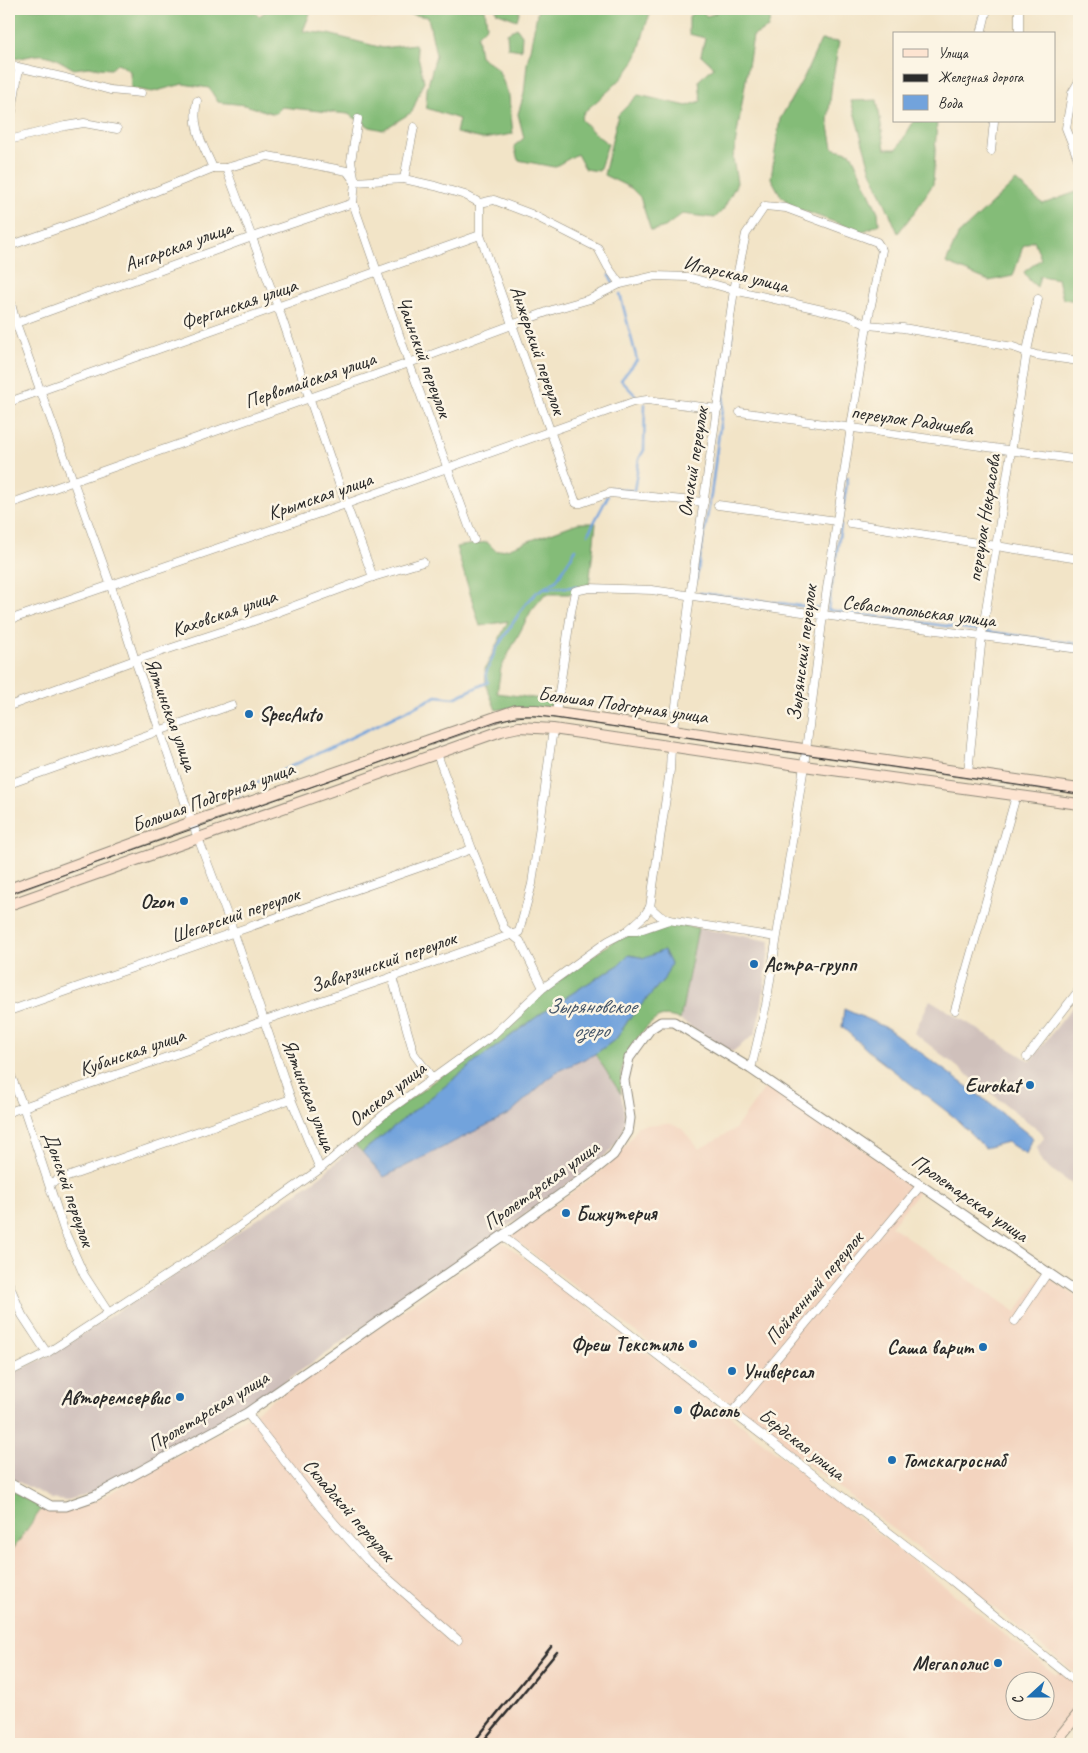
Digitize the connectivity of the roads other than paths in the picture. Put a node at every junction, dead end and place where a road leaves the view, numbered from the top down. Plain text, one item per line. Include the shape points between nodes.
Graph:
1 (988, 9) edge
2 (1020, 9) edge
3 (982, 32) edge
4 (1019, 32) edge
5 (9, 65) edge
6 (19, 68) junction
7 (1079, 81) edge
8 (141, 93) dead end
9 (197, 100) dead end
10 (358, 119) dead end
11 (9, 122) edge
12 (994, 122) edge
13 (414, 127) dead end
14 (117, 128) dead end
15 (9, 138) edge
16 (991, 151) dead end
17 (1079, 161) edge
18 (213, 168) junction
19 (226, 168) junction
20 (404, 179) junction
21 (355, 182) junction
22 (353, 203) junction
23 (480, 203) junction
24 (480, 235) junction
25 (252, 237) junction
26 (877, 242) joint
27 (9, 246) edge
28 (377, 272) junction
29 (620, 284) junction
30 (734, 290) junction
31 (9, 296) edge
32 (1038, 299) dead end
33 (278, 307) junction
34 (16, 322) junction
35 (512, 325) junction
36 (867, 325) junction
37 (1027, 351) junction
38 (1079, 361) edge
39 (409, 363) junction
40 (41, 391) junction
41 (310, 397) junction
42 (9, 402) edge
43 (718, 409) junction
44 (740, 412) dead end
45 (851, 427) junction
46 (550, 432) junction
47 (1011, 450) junction
48 (1079, 460) edge
49 (447, 468) junction
50 (72, 481) junction
51 (704, 502) junction
52 (9, 504) edge
53 (346, 504) junction
54 (718, 505) dead end
55 (837, 521) junction
56 (850, 523) dead end
57 (474, 540) dead end
58 (998, 546) junction
59 (1079, 559) edge
60 (423, 562) dead end
61 (373, 577) junction
62 (111, 586) junction
63 (690, 596) junction
64 (823, 615) junction
65 (9, 620) edge
66 (982, 635) junction
67 (1079, 649) edge
68 (135, 660) junction
69 (232, 705) dead end
70 (9, 706) edge
71 (556, 713) junction
72 (160, 729) junction
73 (554, 729) junction
74 (673, 729) junction
75 (671, 747) junction
76 (806, 748) junction
77 (437, 754) junction
78 (804, 766) junction
79 (968, 773) junction
80 (9, 784) edge
81 (1079, 789) edge
82 (1016, 796) junction
83 (1079, 804) edge
84 (192, 822) junction
85 (198, 839) junction
86 (472, 849) junction
87 (9, 889) edge
88 (9, 905) edge
89 (650, 907) junction
90 (670, 920) junction
91 (627, 932) junction
92 (234, 933) junction
93 (512, 934) junction
94 (776, 937) junction
95 (392, 977) junction
96 (543, 988) junction
97 (1079, 990) edge
98 (955, 1010) dead end
99 (9, 1011) edge
100 (264, 1020) junction
101 (1027, 1057) dead end
102 (751, 1070) junction
103 (9, 1071) edge
104 (432, 1078) junction
105 (291, 1100) junction
106 (23, 1106) junction
107 (9, 1112) edge
108 (320, 1169) junction
109 (50, 1183) junction
110 (921, 1185) junction
111 (502, 1236) junction
112 (1048, 1272) junction
113 (9, 1284) edge
114 (1079, 1294) edge
115 (108, 1312) junction
116 (1015, 1321) dead end
117 (47, 1353) junction
118 (9, 1372) edge
119 (733, 1411) junction
120 (247, 1413) junction
121 (9, 1483) edge
122 (458, 1640) dead end
123 (1079, 1684) edge
124 (1079, 1713) edge
125 (1054, 1744) edge

1 - 3 street
2 - 4 street
5 - 6 street
6 - 8 street via 110,90
6 - 11 street
7 - 17 street via 1072,93 1066,128
9 - 18 street via 194,114 196,130
10 - 21 street, Чаинский переулок via 351,161
12 - 16 street
13 - 20 street
14 - 15 street via 84,123
18 - 19 street
18 - 27 street
19 - 21 street via 268,156 347,171
19 - 25 street
20 - 21 street
20 - 23 street via 436,186
21 - 22 street, Чаинский переулок
22 - 25 street, Ангарская улица
22 - 28 street, Чаинский переулок
23 - 24 street, Анжерский переулок
23 - 29 street via 494,200 531,214 598,248
24 - 28 street, Ферганская улица
24 - 35 street, Анжерский переулок
25 - 33 street
25 - 34 street, Ангарская улица
26 - 30 street, Омский переулок via 786,208 765,206 746,234
26 - 36 street, Зырянский переулок via 882,250
28 - 33 street, Ферганская улица
28 - 39 street, Чаинский переулок
29 - 30 street, Игарская улица via 655,276 688,277
29 - 35 street, Первомайская улица via 590,299
30 - 36 street, Игарская улица via 849,316
30 - 43 street, Омский переулок
31 - 34 street, Ялтинская улица
32 - 37 street, переулок Некрасова
33 - 40 street, Ферганская улица
33 - 41 street
34 - 40 street, Ялтинская улица
35 - 39 street, Первомайская улица
35 - 46 street, Анжерский переулок
36 - 37 street, Игарская улица via 903,328
36 - 45 street, Зырянский переулок
37 - 38 street, Игарская улица
37 - 47 street, переулок Некрасова
39 - 41 street, Первомайская улица
39 - 49 street, Чаинский переулок
40 - 42 street, Ферганская улица
40 - 50 street, Ялтинская улица
41 - 50 street, Первомайская улица
41 - 53 street
43 - 46 street, Крымская улица via 642,400
43 - 51 street, Омский переулок
44 - 45 street, переулок Радищева
45 - 47 street, переулок Радищева
45 - 55 street, Зырянский переулок
46 - 49 street, Крымская улица
46 - 51 street, Анжерский переулок via 578,504 610,493
47 - 48 street, переулок Радищева
47 - 58 street, переулок Некрасова
49 - 53 street, Крымская улица
49 - 57 street, Чаинский переулок
50 - 52 street, Первомайская улица
50 - 62 street, Ялтинская улица
51 - 63 street, Омский переулок
53 - 61 street
53 - 62 street, Крымская улица
54 - 55 street
55 - 64 street, Зырянский переулок
56 - 58 street
58 - 59 street
58 - 66 street, переулок Некрасова
60 - 61 street, Каховская улица
61 - 68 street, Каховская улица
62 - 65 street, Крымская улица
62 - 68 street, Ялтинская улица
63 - 64 street, Севастопольская улица
63 - 71 street, Севастопольская улица via 652,590 589,588 576,591
63 - 74 street, Омский переулок
64 - 66 street, Севастопольская улица
64 - 76 street, Зырянский переулок
66 - 67 street, Севастопольская улица
66 - 79 street, переулок Некрасова
68 - 70 street, Каховская улица
68 - 72 street, Ялтинская улица
69 - 72 street
71 - 74 main road, Большая Подгорная улица
71 - 84 main road, Большая Подгорная улица via 516,710
72 - 80 street
72 - 84 street, Ялтинская улица
73 - 75 main road, Большая Подгорная улица
73 - 77 main road, Большая Подгорная улица via 519,727
73 - 93 street via 532,884 519,932
74 - 76 main road, Большая Подгорная улица
75 - 78 main road, Большая Подгорная улица
75 - 89 street
76 - 78 street, Зырянский переулок
76 - 79 main road, Большая Подгорная улица
77 - 85 main road, Большая Подгорная улица
77 - 86 street
78 - 82 main road, Большая Подгорная улица
78 - 94 street, Зырянский переулок
79 - 81 main road, Большая Подгорная улица
82 - 83 main road, Большая Подгорная улица
82 - 98 street
84 - 85 street, Ялтинская улица
84 - 87 main road, Большая Подгорная улица
85 - 88 main road, Большая Подгорная улица
85 - 92 street, Ялтинская улица
86 - 92 street, Шегарский переулок
86 - 93 street via 504,928
89 - 90 street
89 - 91 street
90 - 91 street, Омская улица
90 - 94 street, Омская улица
91 - 96 street, Омская улица via 608,941
92 - 99 street, Шегарский переулок
92 - 100 street, Ялтинская улица
93 - 95 street, Заварзинский переулок
93 - 96 street via 520,941
94 - 102 street, Зырянский переулок via 766,1005
95 - 100 street, Заварзинский переулок
95 - 104 street via 414,1054
96 - 104 street, Омская улица via 493,1035
97 - 101 street
100 - 105 street, Ялтинская улица
100 - 106 street, Кубанская улица
102 - 110 street, Пролетарская улица
102 - 111 street, Пролетарская улица via 674,1022 661,1022 650,1028 629,1058 624,1080 630,1118 621,1146 592,1172
103 - 106 street, Донской переулок
104 - 108 street, Омская улица
105 - 108 street, Ялтинская улица
105 - 109 street
106 - 107 street, Кубанская улица
106 - 109 street, Донской переулок
108 - 115 street, Омская улица
109 - 115 street, Донской переулок via 64,1230 84,1275
110 - 112 street, Пролетарская улица
110 - 119 street, Пойменный переулок
111 - 119 street, Бердская улица
111 - 120 street, Пролетарская улица
112 - 114 street, Пролетарская улица
112 - 116 street
113 - 117 street via 22,1315
115 - 117 street, Омская улица
117 - 118 street, Омская улица
119 - 123 street, Бердская улица via 944,1574
120 - 121 street, Пролетарская улица via 96,1496 66,1506 51,1506
120 - 122 street, Складской переулок via 321,1508 367,1560
124 - 125 main road

